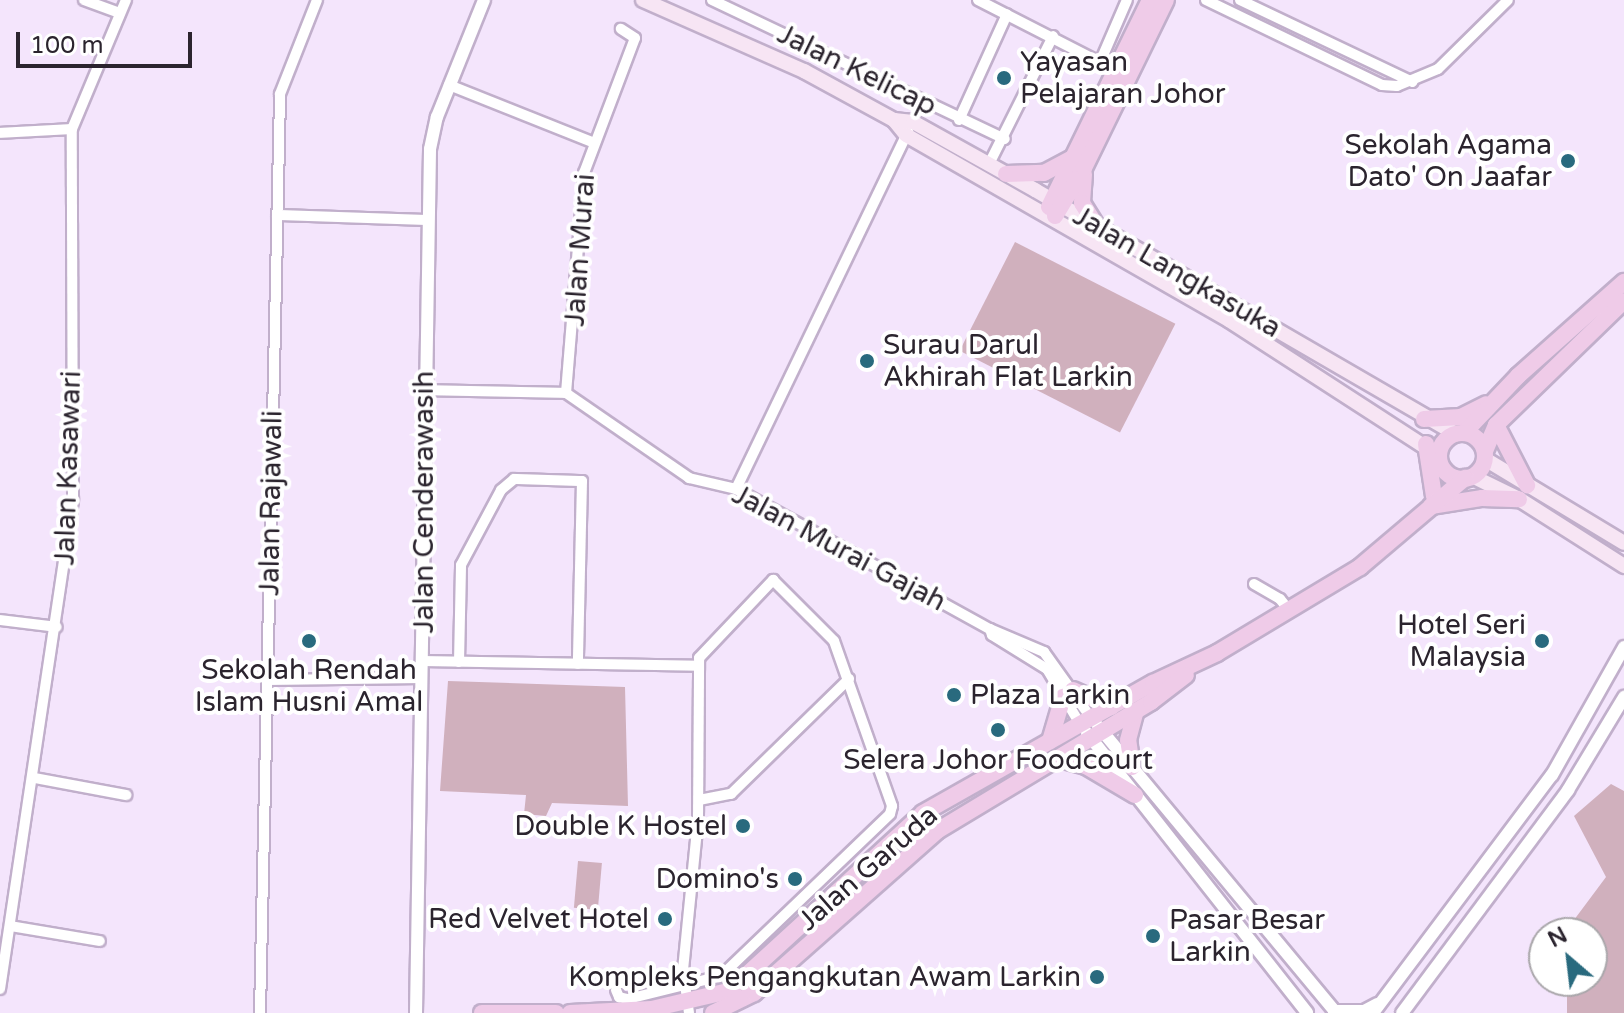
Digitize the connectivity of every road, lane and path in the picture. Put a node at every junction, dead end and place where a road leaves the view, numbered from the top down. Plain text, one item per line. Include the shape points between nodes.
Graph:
1 (84, 0) edge
2 (126, 0) edge
3 (317, 0) edge
4 (484, 0) edge
5 (643, 0) edge
6 (712, 0) edge
7 (978, 0) edge
8 (1127, 0) edge
9 (1206, 0) edge
10 (1240, 0) edge
11 (1508, 0) edge
12 (1162, 1) edge
13 (120, 13) junction
14 (1007, 14) junction
15 (621, 29) dead end
16 (1053, 36) junction
17 (1101, 60) junction
18 (1117, 71) junction
19 (1413, 82) junction
20 (449, 85) junction
21 (959, 120) junction
22 (72, 129) junction
23 (910, 129) junction
24 (0, 133) edge
25 (1005, 139) junction
26 (592, 142) junction
27 (1079, 149) junction
28 (989, 164) junction
29 (1084, 168) junction
30 (1006, 174) junction
31 (1054, 208) junction
32 (277, 215) junction
33 (429, 220) junction
34 (1098, 229) junction
35 (1624, 282) edge
36 (1624, 301) edge
37 (424, 390) junction
38 (566, 393) junction
39 (1494, 399) junction
40 (1424, 419) junction
41 (1496, 425) junction
42 (1460, 433) junction
43 (1426, 444) junction
44 (1485, 455) junction
45 (1440, 460) junction
46 (1468, 477) junction
47 (736, 489) junction
48 (1523, 492) junction
49 (1429, 505) junction
50 (1624, 543) edge
51 (1624, 568) edge
52 (1254, 584) dead end
53 (1289, 610) junction
54 (0, 620) edge
55 (57, 627) junction
56 (1624, 647) edge
57 (422, 661) junction
58 (459, 662) junction
59 (1203, 662) junction
60 (578, 664) junction
61 (699, 666) junction
62 (422, 678) junction
63 (849, 679) junction
64 (267, 680) junction
65 (1068, 694) junction
66 (1624, 697) edge
67 (1111, 707) junction
68 (1136, 711) junction
69 (1091, 728) junction
70 (1050, 741) junction
71 (1056, 758) junction
72 (1132, 767) junction
73 (35, 778) junction
74 (126, 795) dead end
75 (1135, 795) junction
76 (699, 800) junction
77 (890, 814) junction
78 (903, 832) junction
79 (10, 926) junction
80 (100, 941) dead end
81 (0, 989) edge
82 (616, 990) dead end
83 (686, 1000) edge
84 (1382, 1001) junction
85 (1335, 1012) edge
86 (260, 1013) edge
87 (416, 1013) edge
88 (482, 1013) edge
89 (542, 1013) edge
90 (556, 1013) edge
91 (570, 1013) edge
92 (718, 1013) edge
93 (1307, 1013) edge
94 (1373, 1013) edge
95 (1402, 1013) edge

1 - 13 street
2 - 13 street, Jalan Kasawari
3 - 32 street, Jalan Rajawali via 280,94
4 - 20 street, Jalan Cenderawasih
5 - 23 main road, Jalan Langkasuka via 804,71
6 - 21 street, Jalan Kelicap
7 - 14 street
8 - 17 street
9 - 19 street via 1382,85
10 - 19 street
11 - 19 street via 1438,69
12 - 18 main road
12 - 29 main road
13 - 22 street, Jalan Kasawari
14 - 16 street
14 - 21 street, Jalan Kelicap
15 - 26 street, Jalan Murai via 634,36 632,53
16 - 17 street
16 - 25 street
17 - 18 street
18 - 27 main road
20 - 26 street
20 - 33 street, Jalan Cenderawasih via 430,149
21 - 25 street, Jalan Kelicap
22 - 24 street
22 - 55 street, Jalan Kasawari via 73,499
23 - 28 main road, Jalan Langkasuka
23 - 31 main road, Jalan Langkasuka
23 - 47 street
25 - 28 street
26 - 38 street, Jalan Murai via 584,173 572,374
27 - 30 main road via 1056,169
27 - 31 main road
28 - 30 main road, Jalan Langkasuka
29 - 31 main road
29 - 34 main road via 1082,203
30 - 31 main road, Jalan Langkasuka
31 - 34 main road, Jalan Langkasuka
31 - 43 main road, Jalan Langkasuka
32 - 33 street
32 - 64 street, Jalan Rajawali
33 - 37 street, Jalan Cenderawasih
34 - 40 main road, Jalan Langkasuka via 1238,305
35 - 39 main road
36 - 41 main road
37 - 38 street
37 - 57 street, Jalan Cenderawasih
38 - 47 street, Jalan Murai Gajah via 689,478
39 - 40 main road via 1461,417
39 - 42 main road
40 - 42 main road, Jalan Langkasuka
41 - 44 main road
41 - 48 main road
42 - 44 main road via 1478,439
42 - 45 main road via 1444,442
43 - 45 main road, Jalan Langkasuka
43 - 49 main road
44 - 46 main road
44 - 48 main road
45 - 46 main road via 1450,475
45 - 49 main road
46 - 48 main road
46 - 49 main road, Jalan Garuda
47 - 65 street, Jalan Murai Gajah via 990,629 1047,669
48 - 49 main road
48 - 50 main road
48 - 51 main road
49 - 53 main road, Jalan Garuda via 1365,564
52 - 53 street
53 - 59 main road, Jalan Garuda
54 - 55 street
55 - 73 street, Jalan Kasawari
56 - 84 street via 1552,775
57 - 58 street
57 - 62 street, Jalan Cenderawasih
58 - 60 street
58 - 60 street via 461,565 501,490 514,479 582,481
59 - 67 main road, Jalan Garuda
59 - 68 main road, Jalan Garuda
60 - 61 street
61 - 63 street via 705,647 773,580 831,635
61 - 76 street
62 - 64 street
62 - 87 street, Jalan Cenderawasih
63 - 76 street via 731,794
63 - 77 street via 892,806
64 - 86 street, Jalan Rajawali
65 - 67 main road
65 - 69 street, Jalan Murai Gajah
65 - 70 main road
66 - 95 street via 1568,790
67 - 69 main road, Jalan Garuda
68 - 69 main road, Jalan Garuda
68 - 72 main road via 1128,740
69 - 70 main road, Jalan Garuda
69 - 71 main road, Jalan Garuda
69 - 72 street
69 - 75 street
70 - 78 main road, Jalan Garuda via 923,813
71 - 75 main road via 1086,766
71 - 92 main road, Jalan Garuda via 937,831 754,993
72 - 85 street
73 - 74 street
73 - 79 street, Jalan Kasawari
75 - 93 street
76 - 83 street
77 - 78 street
77 - 83 street via 727,971
78 - 83 main road, Jalan Garuda via 729,991
79 - 80 street
79 - 81 street, Jalan Kasawari
82 - 83 street via 628,999
83 - 91 main road, Jalan Garuda
84 - 85 street via 1364,1011
84 - 94 street
88 - 89 main road
89 - 90 main road

